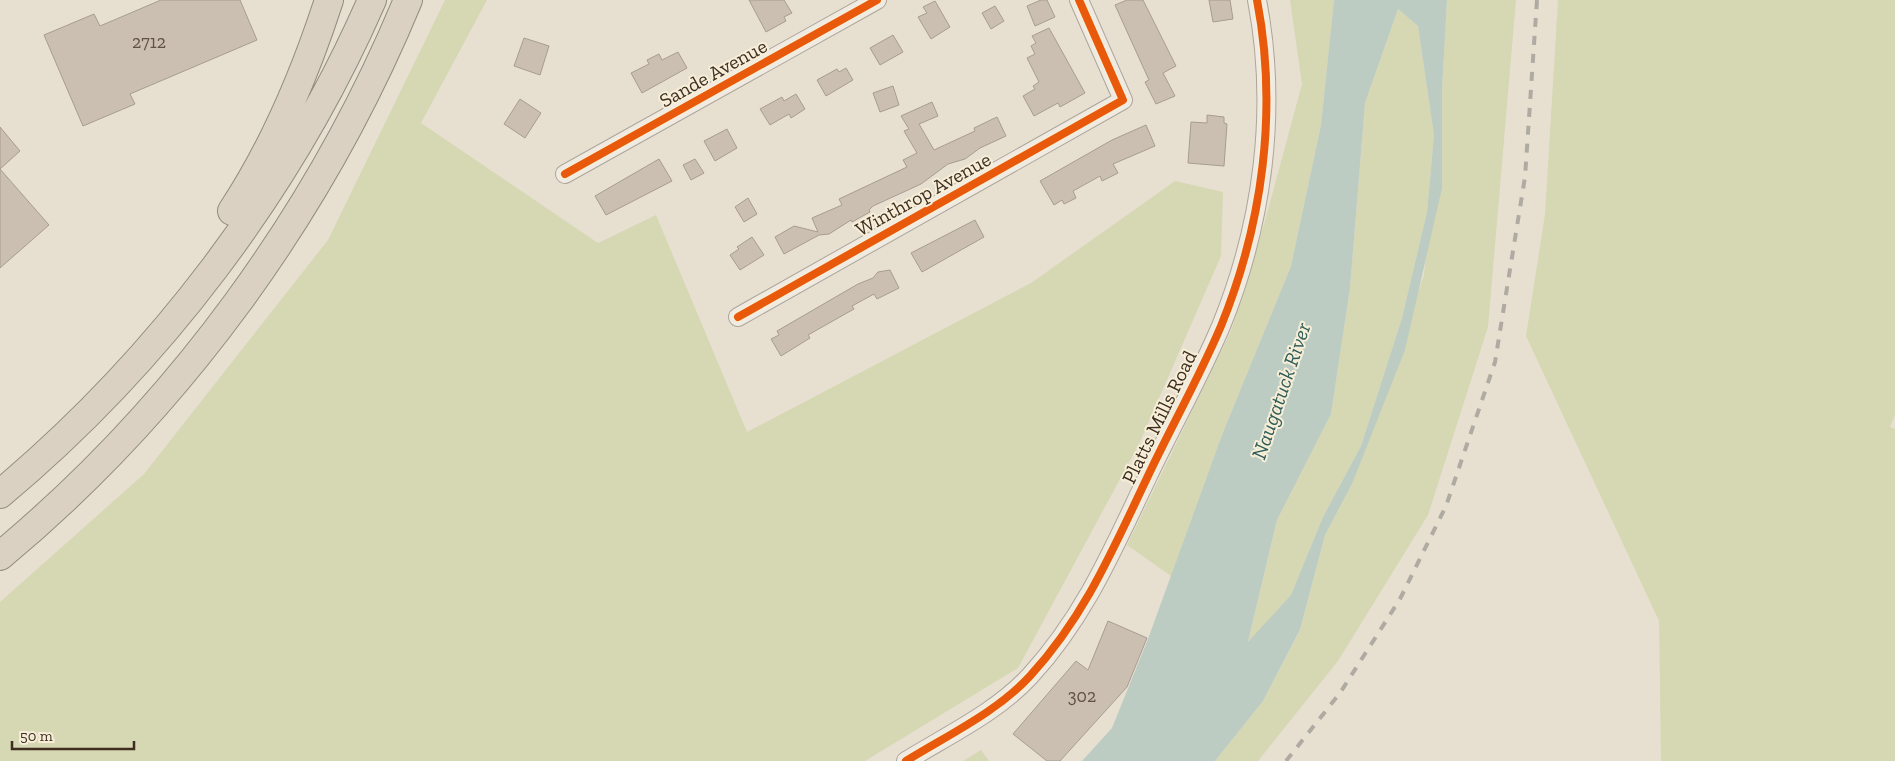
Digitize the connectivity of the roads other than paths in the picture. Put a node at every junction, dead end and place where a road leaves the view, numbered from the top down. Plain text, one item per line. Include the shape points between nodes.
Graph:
1 (329, 0) edge
2 (372, 0) edge
3 (408, 0) edge
4 (878, 0) edge
5 (1079, 0) edge
6 (1257, 0) edge
7 (566, 174) dead end
8 (738, 317) dead end
9 (59, 440) junction
10 (0, 494) edge
11 (0, 556) edge
12 (906, 761) edge

1 - 9 highway via 288,111 245,191 196,265
2 - 9 highway via 313,118 250,217 215,266 141,356
3 - 11 highway via 344,135 282,238 247,288 174,383 134,428
4 - 7 street, Sande Avenue
5 - 8 street, Winthrop Avenue via 1123,100
6 - 12 street, Platts Mills Road via 1268,111 1262,166 1241,272 1207,358 1107,565 1063,636 1012,694
9 - 10 highway

